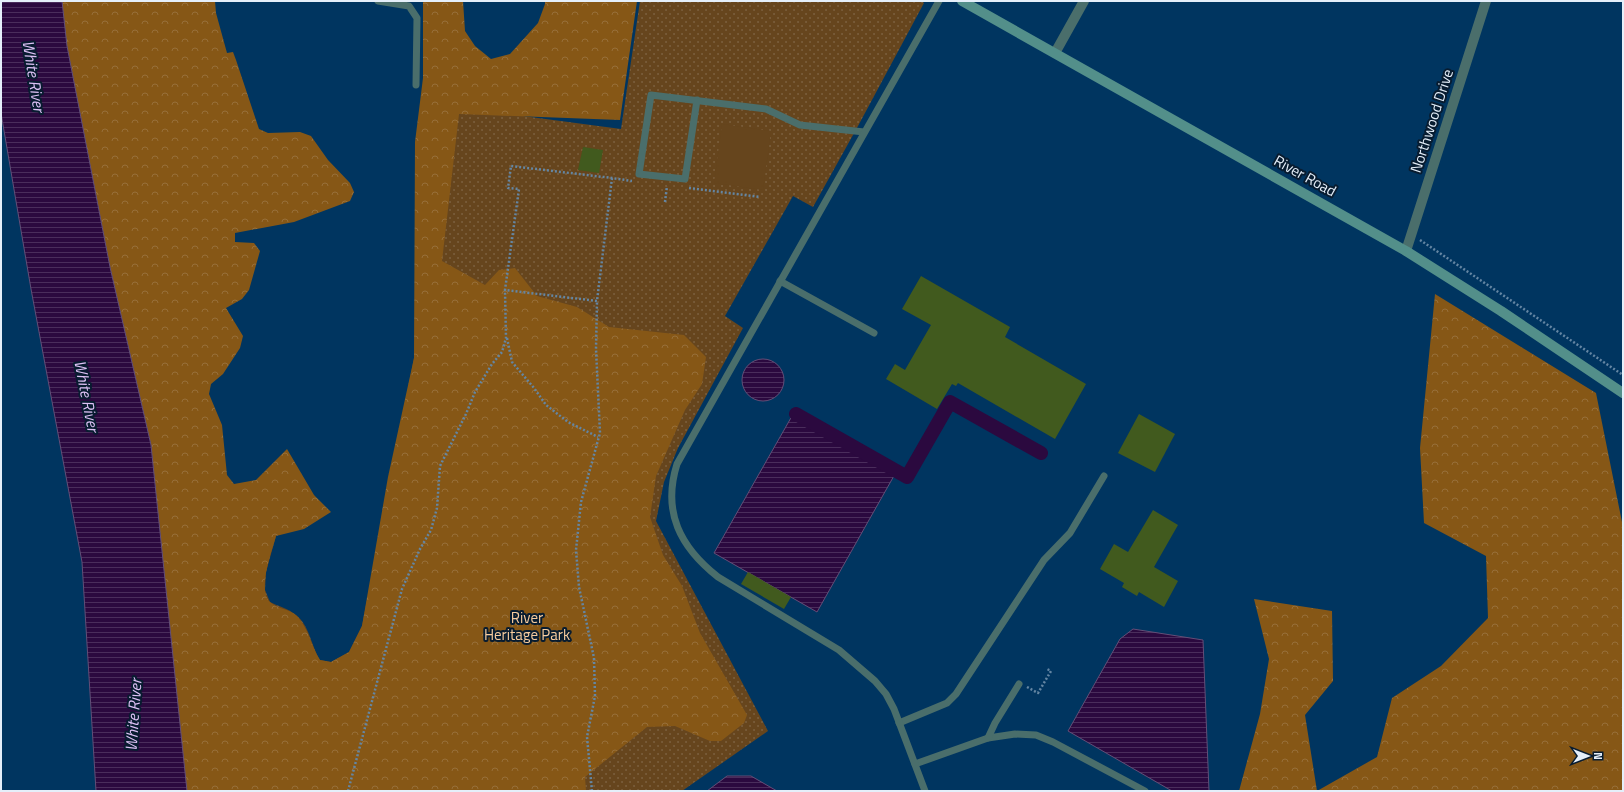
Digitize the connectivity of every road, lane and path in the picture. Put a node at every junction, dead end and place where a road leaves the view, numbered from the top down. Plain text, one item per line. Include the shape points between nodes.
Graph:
1 (378, 1) edge
2 (939, 1) edge
3 (962, 1) edge
4 (1084, 1) edge
5 (1486, 1) edge
6 (1055, 53) junction
7 (416, 85) dead end
8 (697, 100) junction
9 (864, 132) junction
10 (612, 178) junction
11 (637, 181) dead end
12 (660, 184) dead end
13 (667, 186) junction
14 (675, 186) dead end
15 (682, 188) dead end
16 (760, 197) dead end
17 (665, 202) dead end
18 (1411, 235) junction
19 (1406, 251) junction
20 (780, 281) junction
21 (505, 290) junction
22 (597, 301) junction
23 (874, 333) dead end
24 (506, 336) junction
25 (1623, 375) edge
26 (1623, 393) edge
27 (599, 438) junction
28 (1104, 476) dead end
29 (1046, 670) dead end
30 (1019, 684) joint
31 (899, 723) junction
32 (988, 738) junction
33 (914, 764) junction
34 (348, 791) edge
35 (592, 791) edge
36 (924, 791) edge
37 (1145, 791) edge

1 - 7 lane via 409,6 417,18
2 - 9 lane
3 - 6 street, River Road
4 - 6 street
5 - 18 street, Northwood Drive
6 - 19 street, River Road
8 - 8 lane via 651,95 639,174 685,179
8 - 9 lane via 766,109 800,125
9 - 20 lane
10 - 11 path
10 - 21 path via 511,166 508,188 519,189
10 - 22 path
12 - 13 path
13 - 14 path
13 - 17 path
15 - 16 path
18 - 19 street, Northwood Drive
18 - 25 path
19 - 26 street, River Road
20 - 23 lane
20 - 31 lane via 677,464 673,477 673,515 681,537 702,563 718,577 852,660 886,694
21 - 22 path
21 - 24 path
22 - 27 path
24 - 27 path via 512,362 546,405 568,422
24 - 34 path via 502,352 475,392 440,466 437,508 432,530 420,549 402,590
27 - 35 path via 581,502 576,550 579,587 594,658 594,696 587,737
28 - 31 lane via 1070,533 1044,560 956,694 947,702
29 - 30 path via 1047,668 1051,671 1038,694
30 - 32 lane
31 - 33 lane
32 - 33 lane
32 - 37 lane via 1015,734 1036,735
33 - 36 lane

